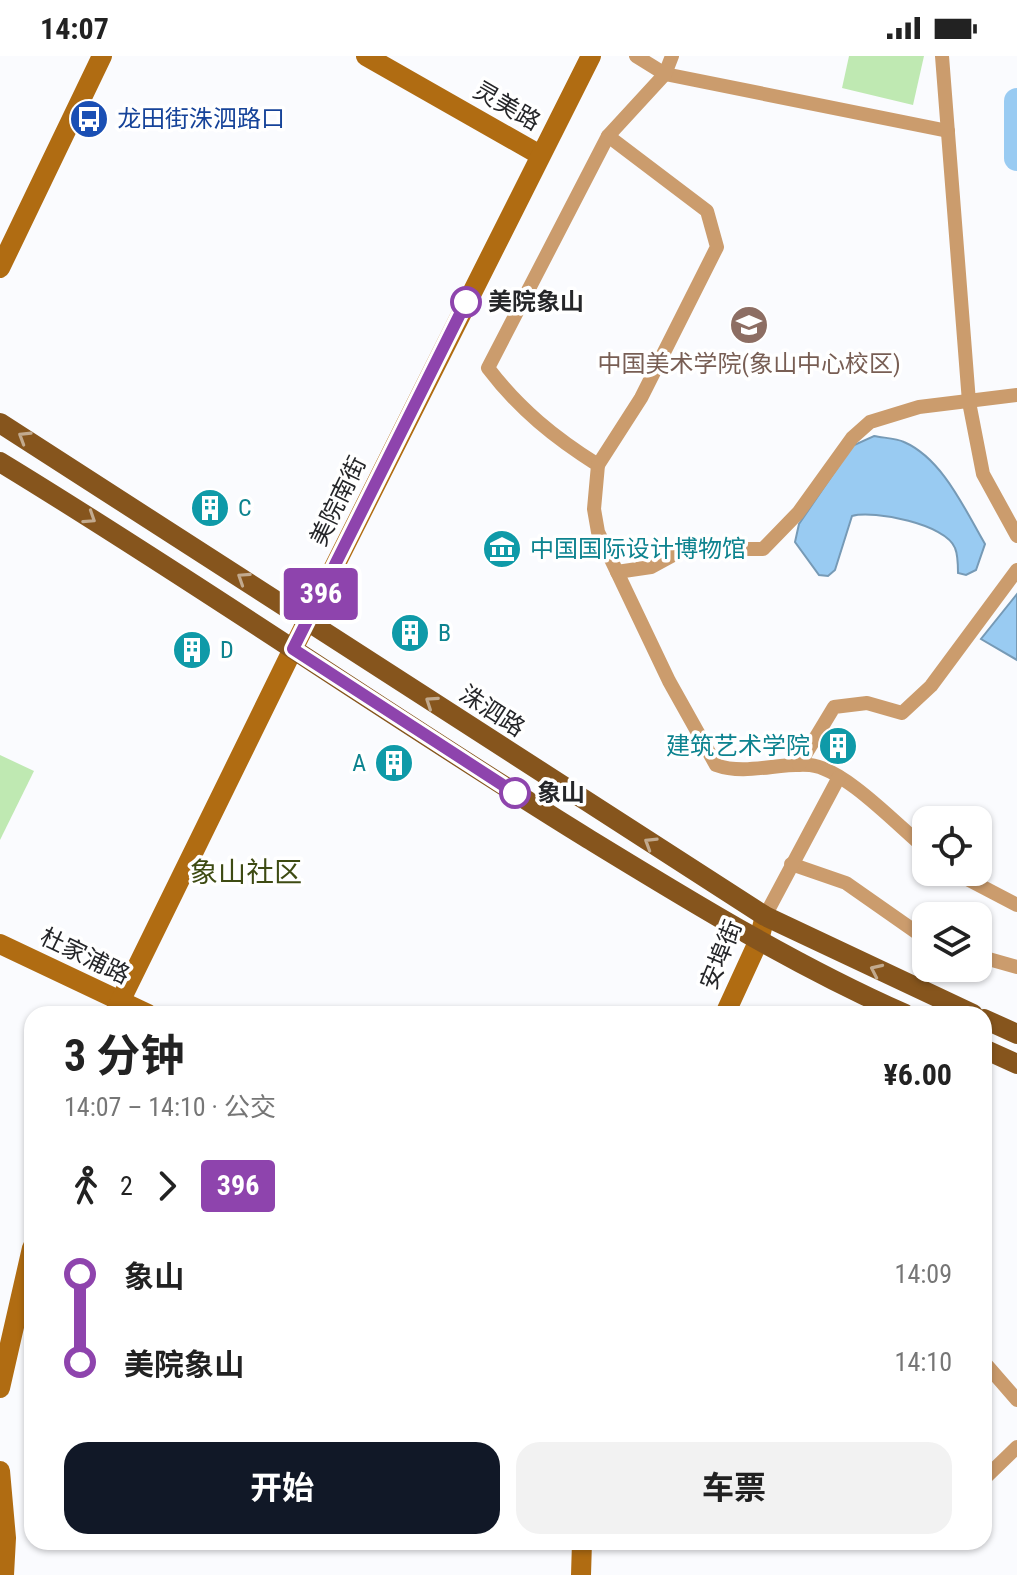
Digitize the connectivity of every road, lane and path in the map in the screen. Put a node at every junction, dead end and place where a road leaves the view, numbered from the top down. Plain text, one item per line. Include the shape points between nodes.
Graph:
1 (102, 56) edge
2 (366, 56) edge
3 (591, 56) edge
4 (636, 56) edge
5 (672, 56) edge
6 (942, 56) edge
7 (665, 74) junction
8 (948, 131) junction
9 (608, 136) junction
10 (540, 155) junction
11 (0, 268) edge
12 (1017, 395) edge
13 (969, 402) junction
14 (0, 423) edge
15 (0, 462) edge
16 (598, 465) junction
17 (1017, 536) edge
18 (1017, 570) edge
19 (617, 572) junction
20 (308, 620) junction
21 (293, 649) junction
22 (799, 765) junction
23 (839, 777) junction
24 (912, 837) edge
25 (791, 864) junction
26 (981, 886) edge
27 (1017, 905) edge
28 (765, 916) junction
29 (912, 929) edge
30 (759, 940) junction
31 (0, 944) edge
32 (992, 960) edge
33 (1017, 967) edge
34 (113, 1006) edge
35 (118, 1006) edge
36 (729, 1006) edge
37 (889, 1006) edge
38 (956, 1006) edge
39 (992, 1023) edge
40 (1017, 1034) edge
41 (992, 1053) edge
42 (1017, 1064) edge
43 (24, 1283) edge
44 (992, 1371) edge
45 (0, 1388) edge
46 (1017, 1400) edge
47 (1017, 1447) edge
48 (0, 1471) edge
49 (992, 1471) edge
50 (582, 1550) edge
51 (4, 1575) edge
52 (581, 1575) edge

1 - 11 street
2 - 10 street, 灵美路
3 - 10 street, 美院南街
4 - 7 street
5 - 7 street
6 - 8 street
7 - 8 street
7 - 9 street
8 - 13 street
9 - 16 street via 707,211 717,247 641,398
9 - 16 street via 488,368 547,433
10 - 20 street, 美院南街
12 - 13 street
13 - 17 street via 983,474
13 - 19 street via 919,407 870,422 763,549 684,549 651,567
20 -> 14 main road, 洙泗路
15 -> 21 main road
16 - 19 street via 598,532
18 - 22 street via 940,675 902,713 867,703 834,707
19 - 22 street via 716,765
20 - 21 street, 美院南街
28 -> 20 main road, 洙泗路
21 - 30 main road via 515,793
21 - 35 street, 美院南街
22 - 23 street via 818,766
23 - 24 street
23 - 25 street
25 - 28 street
25 - 29 street via 846,883
26 - 27 street
28 - 30 street, 安埠街
38 -> 28 main road, 洙泗路
30 - 36 street, 安埠街
30 - 37 main road
31 - 34 street, 杜家浦路
32 - 33 street
39 - 40 main road
41 - 42 main road
43 - 45 street
44 - 46 street
47 - 49 street
48 - 51 street
50 - 52 street

